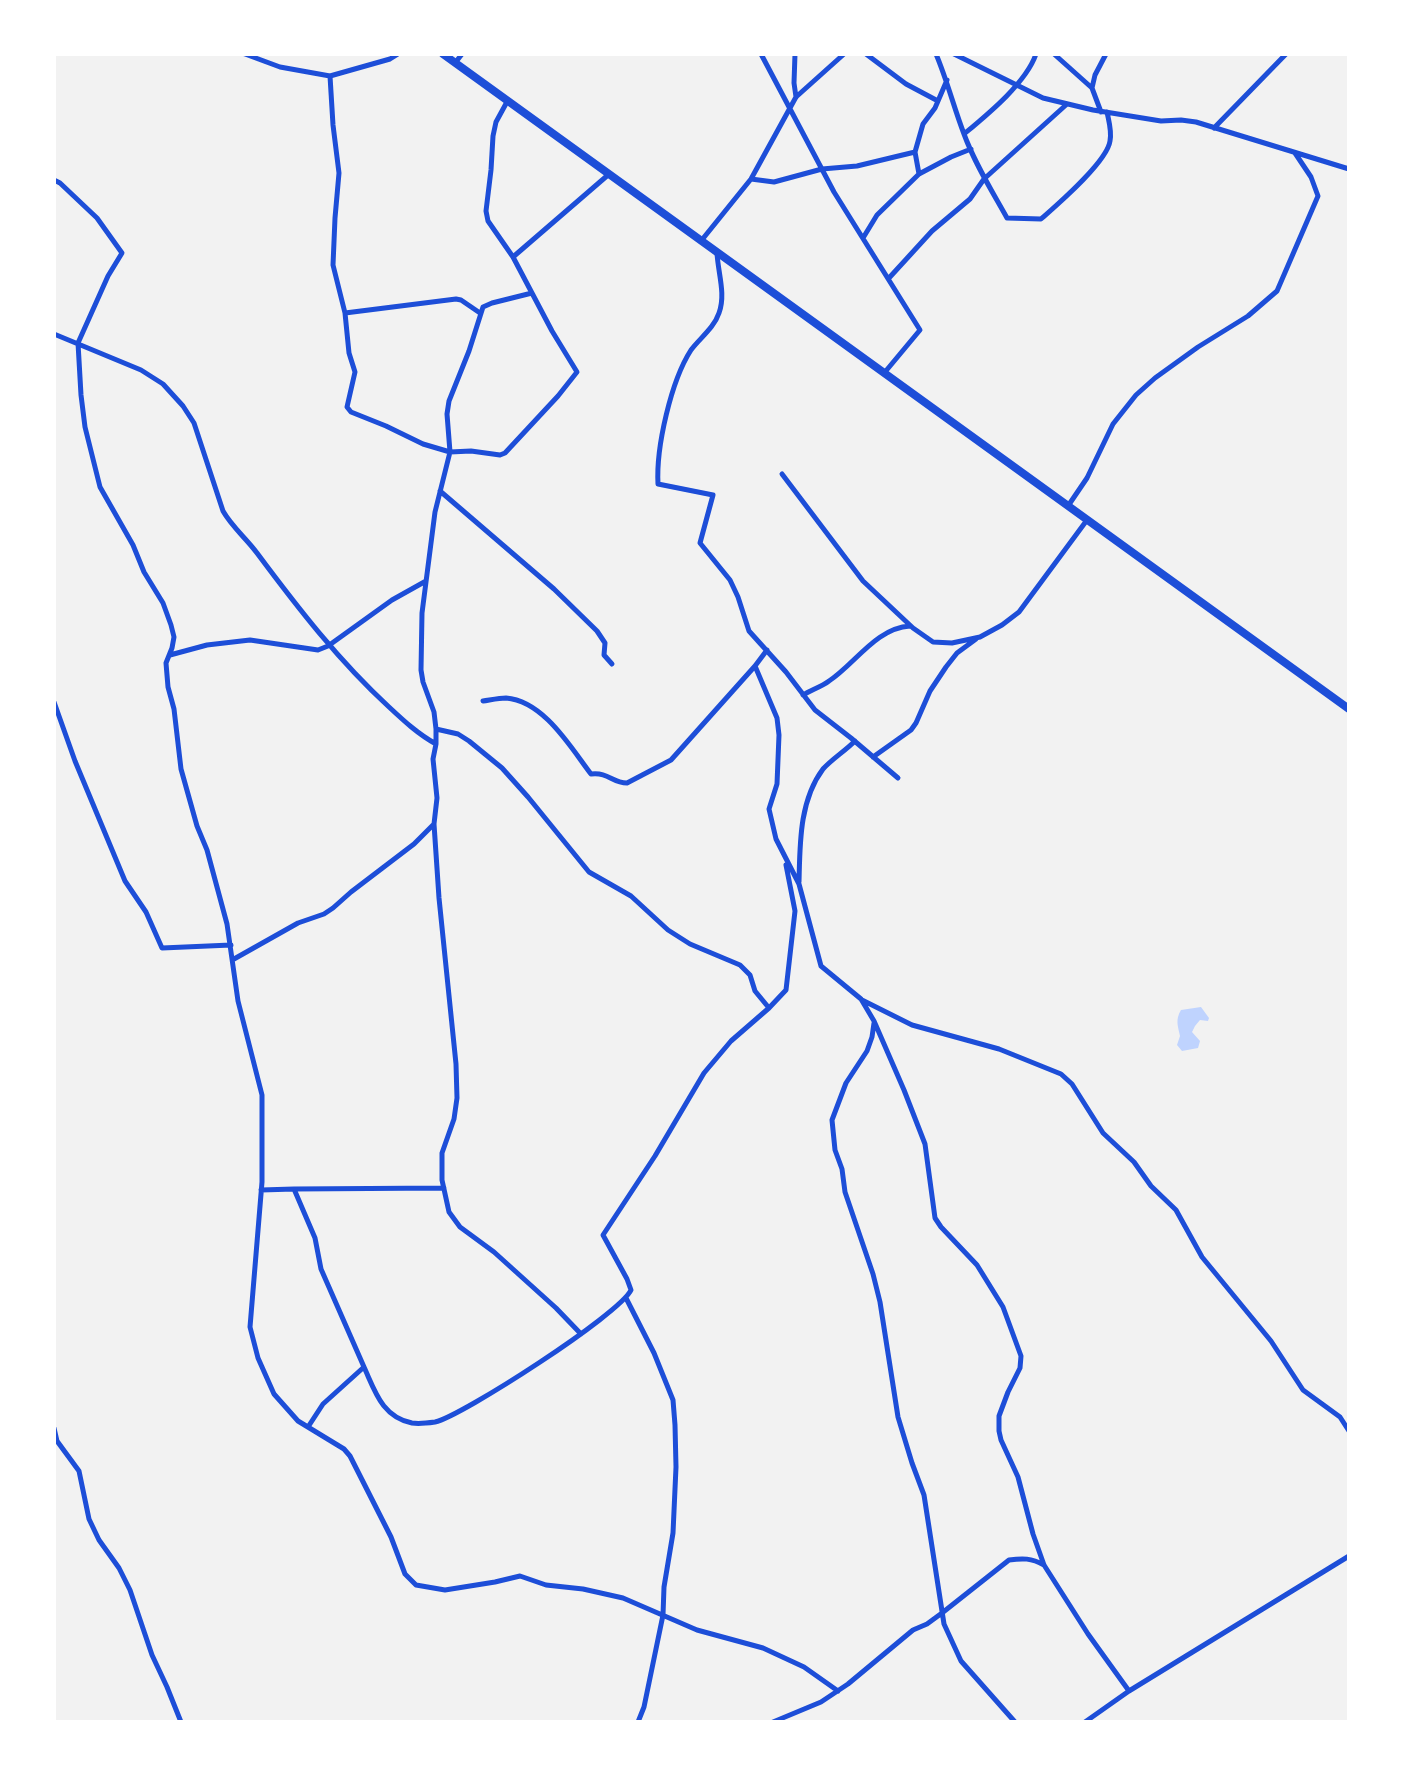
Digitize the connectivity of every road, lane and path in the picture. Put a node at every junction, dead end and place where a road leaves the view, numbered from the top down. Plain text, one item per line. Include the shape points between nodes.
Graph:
1 (245, 54) edge
2 (398, 54) edge
3 (443, 54) edge
4 (462, 54) edge
5 (761, 54) edge
6 (795, 54) edge
7 (844, 54) edge
8 (866, 54) edge
9 (936, 54) edge
10 (954, 54) edge
11 (1036, 54) edge
12 (1054, 54) edge
13 (1106, 54) edge
14 (1286, 54) edge
15 (455, 63) junction
16 (330, 76) junction
17 (947, 80) junction
18 (1014, 85) junction
19 (1092, 88) junction
20 (796, 97) junction
21 (508, 100) junction
22 (939, 101) junction
23 (1067, 104) junction
24 (790, 106) junction
25 (1104, 112) junction
26 (1214, 128) junction
27 (964, 134) junction
28 (971, 149) junction
29 (915, 152) junction
30 (1295, 153) junction
31 (822, 169) junction
32 (1349, 169) edge
33 (919, 174) junction
34 (608, 175) junction
35 (751, 179) junction
36 (984, 179) junction
37 (54, 180) edge
38 (863, 238) junction
39 (701, 241) junction
40 (717, 253) junction
41 (513, 257) junction
42 (889, 278) junction
43 (532, 292) junction
44 (345, 313) junction
45 (480, 313) junction
46 (54, 334) edge
47 (78, 343) junction
48 (885, 372) junction
49 (450, 452) junction
50 (782, 474) dead end
51 (440, 491) junction
52 (1068, 506) junction
53 (1087, 520) junction
54 (426, 581) junction
55 (910, 626) junction
56 (980, 637) junction
57 (328, 646) junction
58 (767, 650) junction
59 (170, 655) junction
60 (612, 664) dead end
61 (755, 666) junction
62 (803, 695) junction
63 (483, 701) dead end
64 (54, 702) edge
65 (1349, 709) edge
66 (436, 729) junction
67 (855, 741) junction
68 (436, 744) junction
69 (873, 757) junction
70 (898, 778) dead end
71 (435, 824) junction
72 (784, 858) junction
73 (799, 884) junction
74 (231, 945) junction
75 (234, 959) junction
76 (861, 999) junction
77 (769, 1008) junction
78 (874, 1021) junction
79 (444, 1188) junction
80 (294, 1189) junction
81 (261, 1190) junction
82 (626, 1298) junction
83 (581, 1334) junction
84 (364, 1367) junction
85 (308, 1427) junction
86 (54, 1428) edge
87 (1349, 1431) edge
88 (1349, 1556) edge
89 (1044, 1565) junction
90 (942, 1613) junction
91 (663, 1615) junction
92 (1129, 1690) junction
93 (838, 1691) junction
94 (181, 1722) edge
95 (638, 1722) edge
96 (773, 1722) edge
97 (1015, 1722) edge
98 (1085, 1722) edge

1 - 16 street via 280,67
2 - 16 street
3 - 15 main road
4 - 15 street
5 - 24 street
6 - 20 street
7 - 20 street
8 - 22 street via 906,84
9 - 17 street
10 - 18 street
11 - 18 street via 1027,72
12 - 19 street
13 - 19 street
14 - 26 street
15 - 21 main road
16 - 44 street via 339,173 333,265
17 - 22 street
17 - 27 street
18 - 23 street
18 - 27 street
19 - 25 street
20 - 24 street
21 - 34 main road
21 - 41 street via 493,136 486,211 488,221
22 - 29 street via 923,124
23 - 25 street
23 - 36 street
24 - 31 street
24 - 35 street
25 - 26 street via 1161,121 1181,120
25 - 36 street via 1110,130 1106,151 1074,190 1041,219 1007,218
26 - 30 street
27 - 28 street
28 - 33 street
28 - 36 street
29 - 31 street via 857,166
29 - 33 street
30 - 32 street
30 - 52 street via 1306,167 1318,196 1281,286 1248,316 1198,347 1136,395 1113,424 1087,478
31 - 35 street via 774,182
31 - 38 street
33 - 38 street via 877,215
34 - 39 main road
34 - 41 street
35 - 39 street
36 - 42 street via 970,199 932,231
37 - 47 street via 97,218 122,253
38 - 42 street
39 - 40 main road
40 - 48 main road
40 - 58 street via 722,287 719,313 681,368 673,390 657,466 658,484 713,495 700,543 730,580 749,631
41 - 43 street
42 - 48 street via 920,330
43 - 45 street via 492,303
43 - 49 street via 578,372 505,453
44 - 45 street via 456,299
44 - 49 street via 346,340 355,372 347,407 423,444
45 - 49 street via 449,401
46 - 47 street
47 - 57 street via 141,370 163,384 183,406 194,423 228,521 256,551
47 - 59 street via 85,427 100,487 163,603 174,637
48 - 52 main road
49 - 51 street
50 - 55 street via 863,581
51 - 54 street
51 - 60 street via 597,631 605,643 604,655
52 - 53 main road
53 - 56 street via 1019,612
53 - 65 main road
54 - 57 street
54 - 66 street via 421,670
55 - 56 street via 933,642 952,643
55 - 62 street via 894,628 829,681
56 - 69 street via 957,652 930,691 911,730
57 - 59 street via 318,650 250,640 207,645
57 - 68 street via 402,720
58 - 61 street
58 - 62 street
59 - 74 street via 166,663 168,687 180,769 210,859
61 - 63 street via 671,760 623,784 601,773 591,774 552,721 533,709 507,698
61 - 72 street via 777,718 777,784 769,809
62 - 67 street via 815,710
64 - 74 street via 125,881 146,912 162,948
66 - 68 street
66 - 77 street via 464,737 502,768 589,872 631,896 668,930 740,965
67 - 69 street
67 - 73 street via 824,768 811,791 801,829
68 - 71 street
69 - 70 street
71 - 75 street via 333,908
71 - 79 street via 456,1064 455,1108 442,1153
72 - 73 street
72 - 77 street via 795,911 790,966 786,990
73 - 76 street via 821,966
74 - 75 street
75 - 81 street via 238,1001 262,1095
76 - 78 street
76 - 87 street via 912,1025 999,1049 1061,1074 1072,1084 1103,1133 1176,1210 1202,1257 1271,1341 1304,1390 1340,1417
77 - 82 street via 731,1041 704,1072 603,1235 632,1290
78 - 89 street via 925,1144 935,1218 982,1273 1004,1307 1021,1356 1020,1368 999,1416 999,1431 1018,1478
78 - 90 street via 867,1051 838,1102 832,1136 845,1192 880,1302 898,1417 924,1495
79 - 80 street
79 - 83 street via 449,1212 460,1227 494,1252
80 - 81 street
80 - 84 street via 315,1238 321,1269
81 - 85 street via 250,1327 258,1359 274,1394
82 - 83 street
82 - 91 street via 673,1400 673,1533
83 - 84 street via 545,1360 436,1422 413,1423 392,1416 378,1399
84 - 85 street via 323,1404
85 - 91 street via 350,1456 405,1574 416,1585 445,1590 520,1575 546,1585 623,1598
86 - 94 street via 57,1441 79,1471 89,1519 130,1590
88 - 92 street
89 - 90 street via 1023,1558 1009,1560
89 - 92 street
90 - 93 street via 913,1630
90 - 97 street via 961,1661
91 - 93 street via 697,1630 763,1648 804,1667
91 - 95 street
92 - 98 street
93 - 96 street

